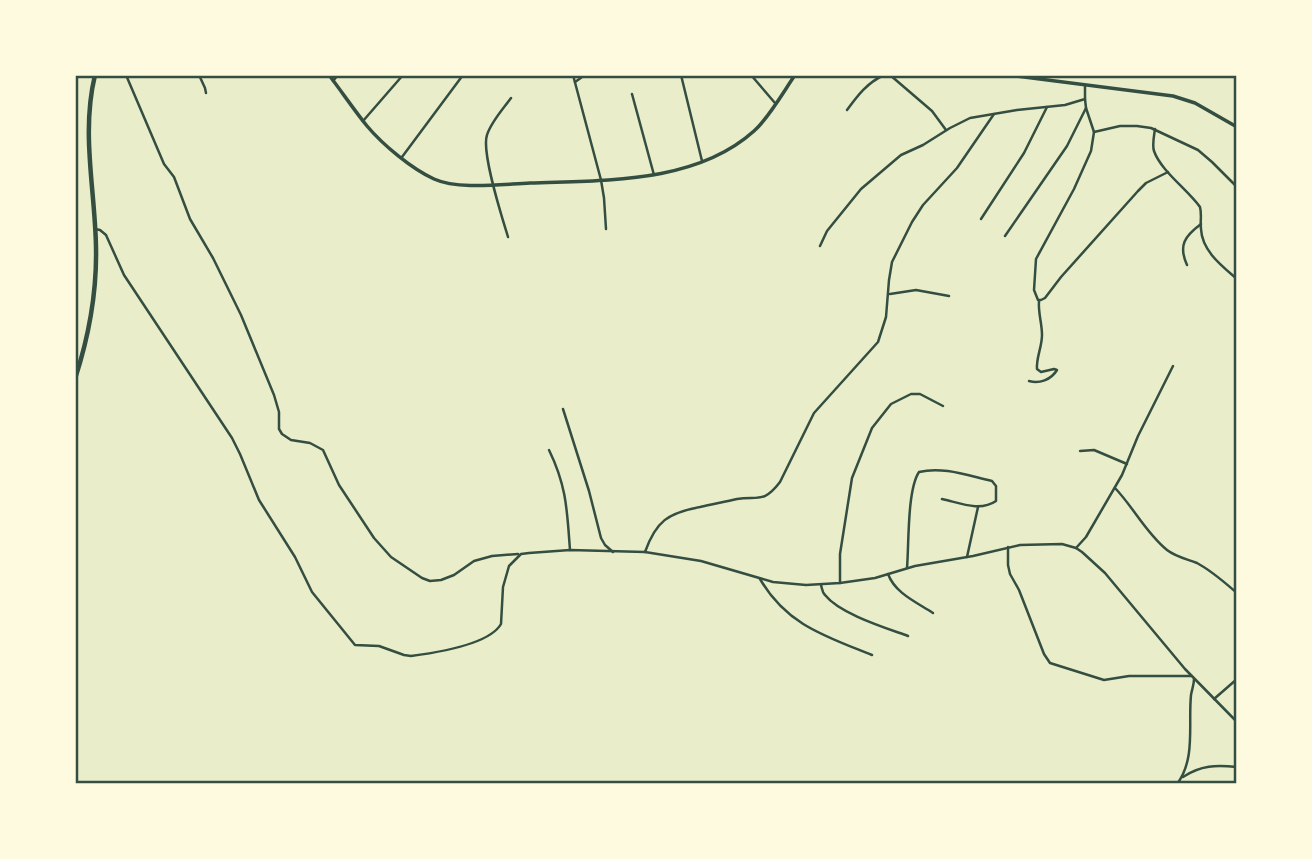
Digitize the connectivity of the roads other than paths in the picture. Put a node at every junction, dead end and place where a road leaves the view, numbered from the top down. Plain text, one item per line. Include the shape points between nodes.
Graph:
1 (94, 75) edge
2 (126, 75) edge
3 (199, 75) edge
4 (329, 75) edge
5 (338, 75) edge
6 (403, 75) edge
7 (463, 75) edge
8 (573, 75) edge
9 (585, 75) edge
10 (681, 75) edge
11 (751, 75) edge
12 (796, 75) edge
13 (884, 75) edge
14 (890, 75) edge
15 (1009, 75) edge
16 (333, 81) junction
17 (575, 82) junction
18 (1085, 85) junction
19 (206, 93) dead end
20 (632, 94) dead end
21 (511, 98) dead end
22 (1086, 99) junction
23 (775, 103) junction
24 (1047, 107) junction
25 (1086, 108) junction
26 (847, 110) dead end
27 (994, 114) junction
28 (363, 121) junction
29 (1237, 127) edge
30 (1156, 129) junction
31 (946, 130) junction
32 (1094, 132) junction
33 (401, 157) junction
34 (702, 161) junction
35 (1168, 172) junction
36 (654, 175) junction
37 (601, 180) junction
38 (493, 184) junction
39 (1237, 187) edge
40 (981, 219) dead end
41 (1201, 224) junction
42 (95, 229) junction
43 (606, 229) dead end
44 (1005, 236) dead end
45 (508, 237) dead end
46 (820, 246) dead end
47 (1187, 265) dead end
48 (1237, 279) edge
49 (888, 294) junction
50 (948, 296) dead end
51 (1040, 300) junction
52 (1173, 366) dead end
53 (75, 379) edge
54 (1029, 381) dead end
55 (943, 406) dead end
56 (563, 409) dead end
57 (550, 450) dead end
58 (1080, 451) dead end
59 (1127, 464) junction
60 (1115, 488) junction
61 (942, 499) dead end
62 (978, 507) junction
63 (1008, 547) junction
64 (1076, 548) junction
65 (570, 550) junction
66 (613, 552) junction
67 (645, 552) junction
68 (521, 554) junction
69 (967, 557) junction
70 (907, 568) junction
71 (888, 574) junction
72 (760, 579) junction
73 (840, 583) junction
74 (821, 584) junction
75 (1237, 593) edge
76 (933, 613) dead end
77 (908, 636) dead end
78 (872, 655) dead end
79 (1193, 677) junction
80 (1237, 679) edge
81 (1214, 699) junction
82 (1237, 722) edge
83 (1237, 767) edge
84 (1181, 779) junction
85 (1177, 784) edge

1 - 42 main road via 88,133
2 - 68 street via 190,219 242,315 274,395 282,433 323,450 338,485 374,538 391,557 422,578 441,580 474,561
3 - 19 street
4 - 16 street
5 - 16 street
6 - 28 street
7 - 33 street
8 - 17 street
9 - 17 street
10 - 34 street
11 - 23 street
12 - 23 street
13 - 26 street via 869,83
14 - 31 street via 932,111
15 - 18 street
16 - 28 street
17 - 37 street
18 - 22 street
18 - 29 street via 1183,99
20 - 36 street
21 - 38 street via 486,139
22 - 24 street
22 - 25 street
23 - 34 street via 756,130
24 - 27 street
24 - 40 street via 1024,153
25 - 32 street
25 - 44 street via 1067,146
27 - 31 street
27 - 49 street via 912,222 892,262
28 - 33 street
30 - 32 street via 1121,126
30 - 35 street via 1154,152
30 - 39 street via 1198,150
31 - 46 street via 896,158 861,188
32 - 51 street via 1074,189 1036,259 1034,290
33 - 38 street via 438,181 464,186
34 - 36 street
35 - 41 street via 1199,204
35 - 51 street via 1146,183
36 - 37 street
37 - 38 street
37 - 43 street
38 - 45 street
41 - 47 street via 1182,247
41 - 48 street via 1207,249
42 - 53 main road via 93,303
42 - 68 street via 106,235 124,275 232,438 259,499 312,592 355,645 379,646 411,656 455,648 492,633 501,624 507,571
49 - 50 street via 916,290
49 - 67 street via 887,317 878,342 814,413 773,492 758,499 737,499 676,513 657,527
51 - 54 street via 1042,335 1037,369 1058,370 1040,383
52 - 59 street
55 - 73 street via 911,394 891,404 869,432 852,478
56 - 66 street via 601,538
57 - 65 street via 565,489
58 - 59 street via 1094,450
59 - 60 street
60 - 64 street
60 - 75 street via 1165,549 1214,573
61 - 62 street
62 - 69 street
62 - 70 street via 996,501 994,482 951,472 919,472 912,497
63 - 64 street via 1062,544
63 - 69 street
63 - 79 street via 1010,574 1050,663 1104,680
64 - 79 street via 1105,573
65 - 66 street
65 - 68 street
66 - 67 street
67 - 72 street via 701,561
69 - 70 street
70 - 71 street
71 - 73 street
71 - 76 street via 894,586
72 - 74 street
72 - 78 street via 794,619
73 - 74 street
74 - 77 street via 825,595 842,608
79 - 81 street
79 - 84 street via 1188,759
80 - 81 street
81 - 82 street
83 - 84 street via 1208,766
84 - 85 street

